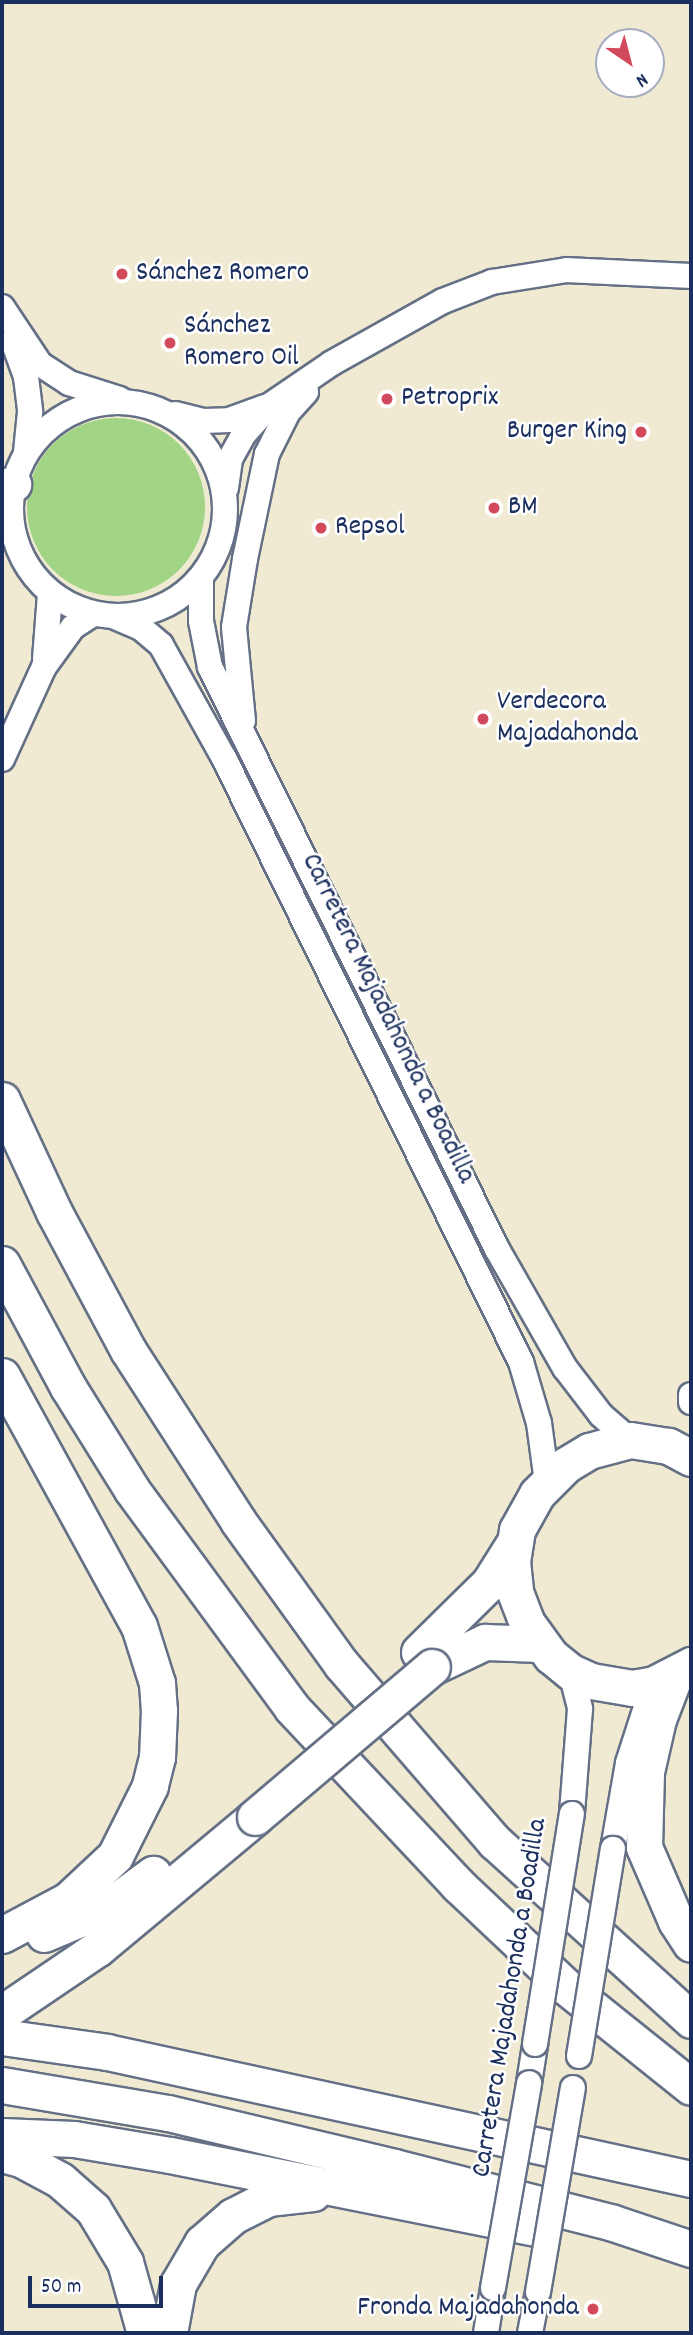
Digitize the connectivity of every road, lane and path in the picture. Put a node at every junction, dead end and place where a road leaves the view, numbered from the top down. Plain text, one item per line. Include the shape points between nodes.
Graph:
1 (691, 276) edge
2 (2, 309) edge
3 (332, 363) junction
4 (131, 402) junction
5 (269, 406) junction
6 (164, 412) junction
7 (26, 452) junction
8 (7, 486) edge
9 (225, 496) junction
10 (201, 578) junction
11 (50, 594) junction
12 (104, 616) junction
13 (44, 667) junction
14 (247, 743) junction
15 (2, 759) edge
16 (2, 1100) edge
17 (2, 1264) edge
18 (2, 1376) edge
19 (691, 1395) edge
20 (691, 1402) edge
21 (631, 1440) junction
22 (691, 1458) edge
23 (547, 1482) junction
24 (513, 1545) junction
25 (540, 1644) junction
26 (425, 1659) junction
27 (570, 1672) junction
28 (674, 1675) edge
29 (249, 1808) junction
30 (2, 1935) edge
31 (691, 1944) edge
32 (2, 1948) edge
33 (2, 2013) edge
34 (691, 2020) edge
35 (2, 2037) edge
36 (2, 2085) edge
37 (691, 2087) edge
38 (2, 2136) edge
39 (2, 2154) edge
40 (691, 2179) edge
41 (467, 2212) junction
42 (691, 2249) edge
43 (691, 2264) edge
44 (150, 2330) edge
45 (486, 2333) edge
46 (530, 2333) edge

1 - 3 street via 567,270 492,282 424,310
2 - 4 street via 40,364 69,383
2 - 7 street via 26,377 30,412
3 - 5 street
3 - 14 street via 288,412 267,454 234,628
4 - 6 street
4 - 7 street via 100,403 71,412 46,429
5 - 6 street via 229,420 204,421
5 - 9 street via 244,433 230,459
6 - 9 street via 194,432 215,461
7 - 8 street
8 - 11 street via 16,545 29,572
9 - 10 street via 225,525
10 - 12 street via 177,600 147,613
10 - 14 street, Carretera Majadahonda a Boadilla via 201,621 210,667
11 - 12 street
11 - 13 street
12 - 13 street via 73,627
12 - 23 street, Carretera Majadahonda a Boadilla via 141,628 161,645 184,680 521,1362 544,1444
13 - 15 street
14 - 21 street, Carretera Majadahonda a Boadilla via 541,1331 601,1415
16 - 34 highway via 54,1212 128,1350 238,1521 342,1665 495,1842
17 - 37 highway via 68,1387 132,1490 292,1708 458,1885 565,1986
18 - 30 highway via 139,1626 157,1683 159,1710 157,1757 150,1786 115,1856 68,1900
19 - 20 street
21 - 22 highway via 668,1446
21 - 23 highway via 589,1451
23 - 24 highway via 524,1513
24 - 25 highway via 519,1606
24 - 26 highway via 489,1583
25 - 26 highway via 485,1642
25 - 27 highway
26 - 29 highway
27 - 28 highway via 607,1685
27 - 45 street, Carretera Majadahonda a Boadilla, bridge via 580,1709 572,1814
28 - 31 highway via 646,1772 644,1847
28 - 46 street, bridge via 628,1763
29 - 32 highway via 108,1907
29 - 33 highway via 98,1948
35 - 40 highway via 134,2058
36 - 42 highway via 168,2113 394,2166 614,2223
38 - 41 highway via 102,2144
39 - 44 highway via 60,2180 93,2210 125,2262
41 - 43 highway
41 - 44 highway via 326,2193 268,2198 233,2216 202,2243

